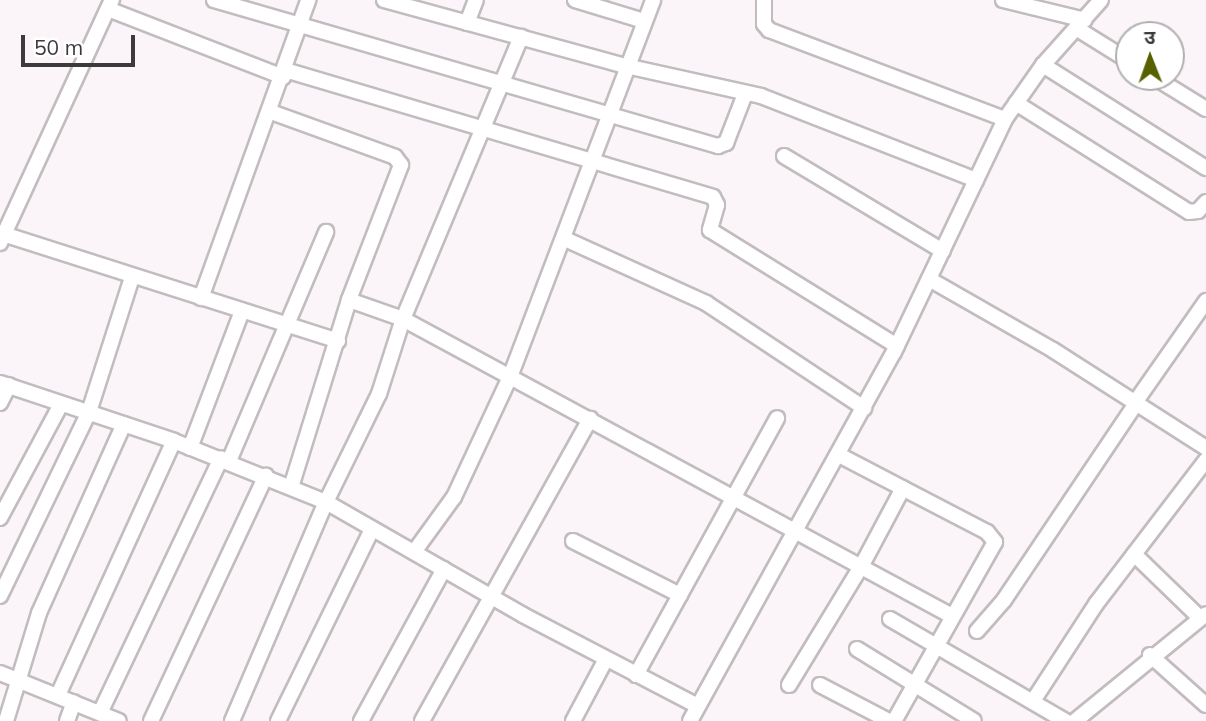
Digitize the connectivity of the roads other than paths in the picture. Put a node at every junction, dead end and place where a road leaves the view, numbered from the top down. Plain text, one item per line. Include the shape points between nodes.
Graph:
1 (214, 0) edge
2 (308, 0) edge
3 (384, 0) edge
4 (476, 0) edge
5 (575, 0) edge
6 (653, 0) edge
7 (764, 0) edge
8 (1003, 0) edge
9 (1101, 0) edge
10 (110, 5) edge
11 (644, 21) junction
12 (467, 23) junction
13 (1081, 24) junction
14 (300, 26) junction
15 (521, 37) junction
16 (1115, 50) edge
17 (1043, 65) junction
18 (626, 66) junction
19 (284, 74) junction
20 (499, 85) junction
21 (1177, 91) edge
22 (745, 94) junction
23 (1016, 103) junction
24 (1206, 109) edge
25 (271, 112) junction
26 (607, 117) junction
27 (1005, 119) junction
28 (481, 132) junction
29 (784, 156) dead end
30 (590, 164) junction
31 (1206, 168) edge
32 (976, 180) junction
33 (1206, 202) edge
34 (326, 232) dead end
35 (1, 237) edge
36 (565, 239) junction
37 (943, 251) junction
38 (132, 277) junction
39 (929, 279) junction
40 (201, 298) junction
41 (349, 300) junction
42 (1205, 305) edge
43 (242, 311) junction
44 (403, 319) junction
45 (290, 326) junction
46 (338, 341) junction
47 (897, 346) junction
48 (510, 377) junction
49 (4, 384) edge
50 (0, 403) edge
51 (61, 404) junction
52 (1134, 404) junction
53 (864, 408) junction
54 (89, 412) junction
55 (776, 418) dead end
56 (590, 419) junction
57 (124, 424) junction
58 (174, 441) junction
59 (190, 448) junction
60 (1206, 448) edge
61 (839, 455) junction
62 (225, 460) junction
63 (1206, 460) edge
64 (266, 476) junction
65 (290, 487) junction
66 (903, 488) junction
67 (735, 495) junction
68 (326, 502) junction
69 (0, 518) edge
70 (372, 529) junction
71 (798, 529) junction
72 (573, 541) dead end
73 (414, 552) junction
74 (1134, 554) junction
75 (862, 565) junction
76 (444, 569) junction
77 (680, 595) junction
78 (0, 596) edge
79 (489, 596) junction
80 (950, 615) junction
81 (1203, 616) edge
82 (890, 619) dead end
83 (977, 631) dead end
84 (935, 644) junction
85 (857, 649) dead end
86 (1150, 655) junction
87 (606, 659) junction
88 (0, 673) edge
89 (636, 675) junction
90 (18, 679) junction
91 (915, 684) junction
92 (789, 685) dead end
93 (820, 685) dead end
94 (58, 695) junction
95 (1033, 701) junction
96 (74, 702) junction
97 (1206, 705) edge
98 (698, 706) junction
99 (100, 713) junction
100 (6, 721) edge
101 (67, 721) edge
102 (119, 721) edge
103 (150, 721) edge
104 (232, 721) edge
105 (278, 721) edge
106 (361, 721) edge
107 (422, 721) edge
108 (573, 721) edge
109 (690, 721) edge
110 (891, 721) edge
111 (974, 721) edge
112 (1065, 721) edge
113 (1074, 721) edge

1 - 14 street
2 - 14 street
3 - 12 street
4 - 12 street
5 - 11 street
6 - 11 street
7 - 27 street via 764,24 769,30
8 - 13 street
9 - 13 street
10 - 19 street
10 - 35 street
11 - 18 street
12 - 15 street
13 - 16 street
13 - 17 street
14 - 19 street
14 - 20 street
15 - 18 street
15 - 20 street
17 - 23 street
17 - 31 street
18 - 22 street
18 - 26 street
19 - 25 street
19 - 28 street
20 - 26 street
20 - 28 street
21 - 24 street
22 - 26 street via 723,145
22 - 32 street via 761,96
23 - 27 street
23 - 33 street via 1189,212 1198,211
25 - 40 street
25 - 41 street via 395,158 401,165
26 - 30 street
27 - 32 street
28 - 30 street
28 - 44 street
29 - 37 street
30 - 36 street
30 - 47 street via 713,197 717,205 710,230
32 - 37 street
34 - 45 street
35 - 38 street
36 - 48 street
36 - 53 street via 706,303
37 - 39 street
38 - 40 street
38 - 54 street
39 - 47 street
39 - 52 street via 1053,350
40 - 43 street
41 - 44 street
41 - 46 street
42 - 52 street
43 - 45 street
43 - 59 street
44 - 48 street
44 - 68 street via 379,394
45 - 46 street
45 - 62 street
46 - 65 street
47 - 53 street
48 - 56 street
48 - 73 street via 454,496
49 - 50 street
49 - 51 street
51 - 54 street
51 - 69 street
52 - 60 street
52 - 83 street via 1004,600
53 - 61 street
54 - 57 street
54 - 78 street
55 - 67 street
56 - 67 street
56 - 79 street
57 - 58 street
57 - 90 street via 39,613
58 - 59 street
58 - 94 street
59 - 62 street
61 - 66 street
61 - 71 street
62 - 64 street
62 - 99 street
63 - 74 street
64 - 65 street
64 - 103 street
65 - 68 street
66 - 75 street
66 - 80 street via 993,537 989,556
67 - 71 street
67 - 77 street
68 - 70 street
68 - 104 street
70 - 73 street
70 - 105 street
71 - 75 street
71 - 98 street
72 - 77 street
73 - 76 street
74 - 81 street
74 - 95 street
75 - 80 street
75 - 92 street
76 - 79 street
76 - 106 street
77 - 89 street
79 - 87 street
79 - 107 street
80 - 84 street
81 - 86 street
82 - 84 street
84 - 91 street
84 - 95 street
85 - 91 street
86 - 97 street
86 - 113 street
87 - 89 street
87 - 108 street
88 - 90 street
89 - 98 street
90 - 94 street
90 - 100 street
91 - 110 street
91 - 111 street
93 - 110 street
94 - 96 street
95 - 112 street
96 - 99 street
96 - 101 street
98 - 109 street
99 - 102 street

